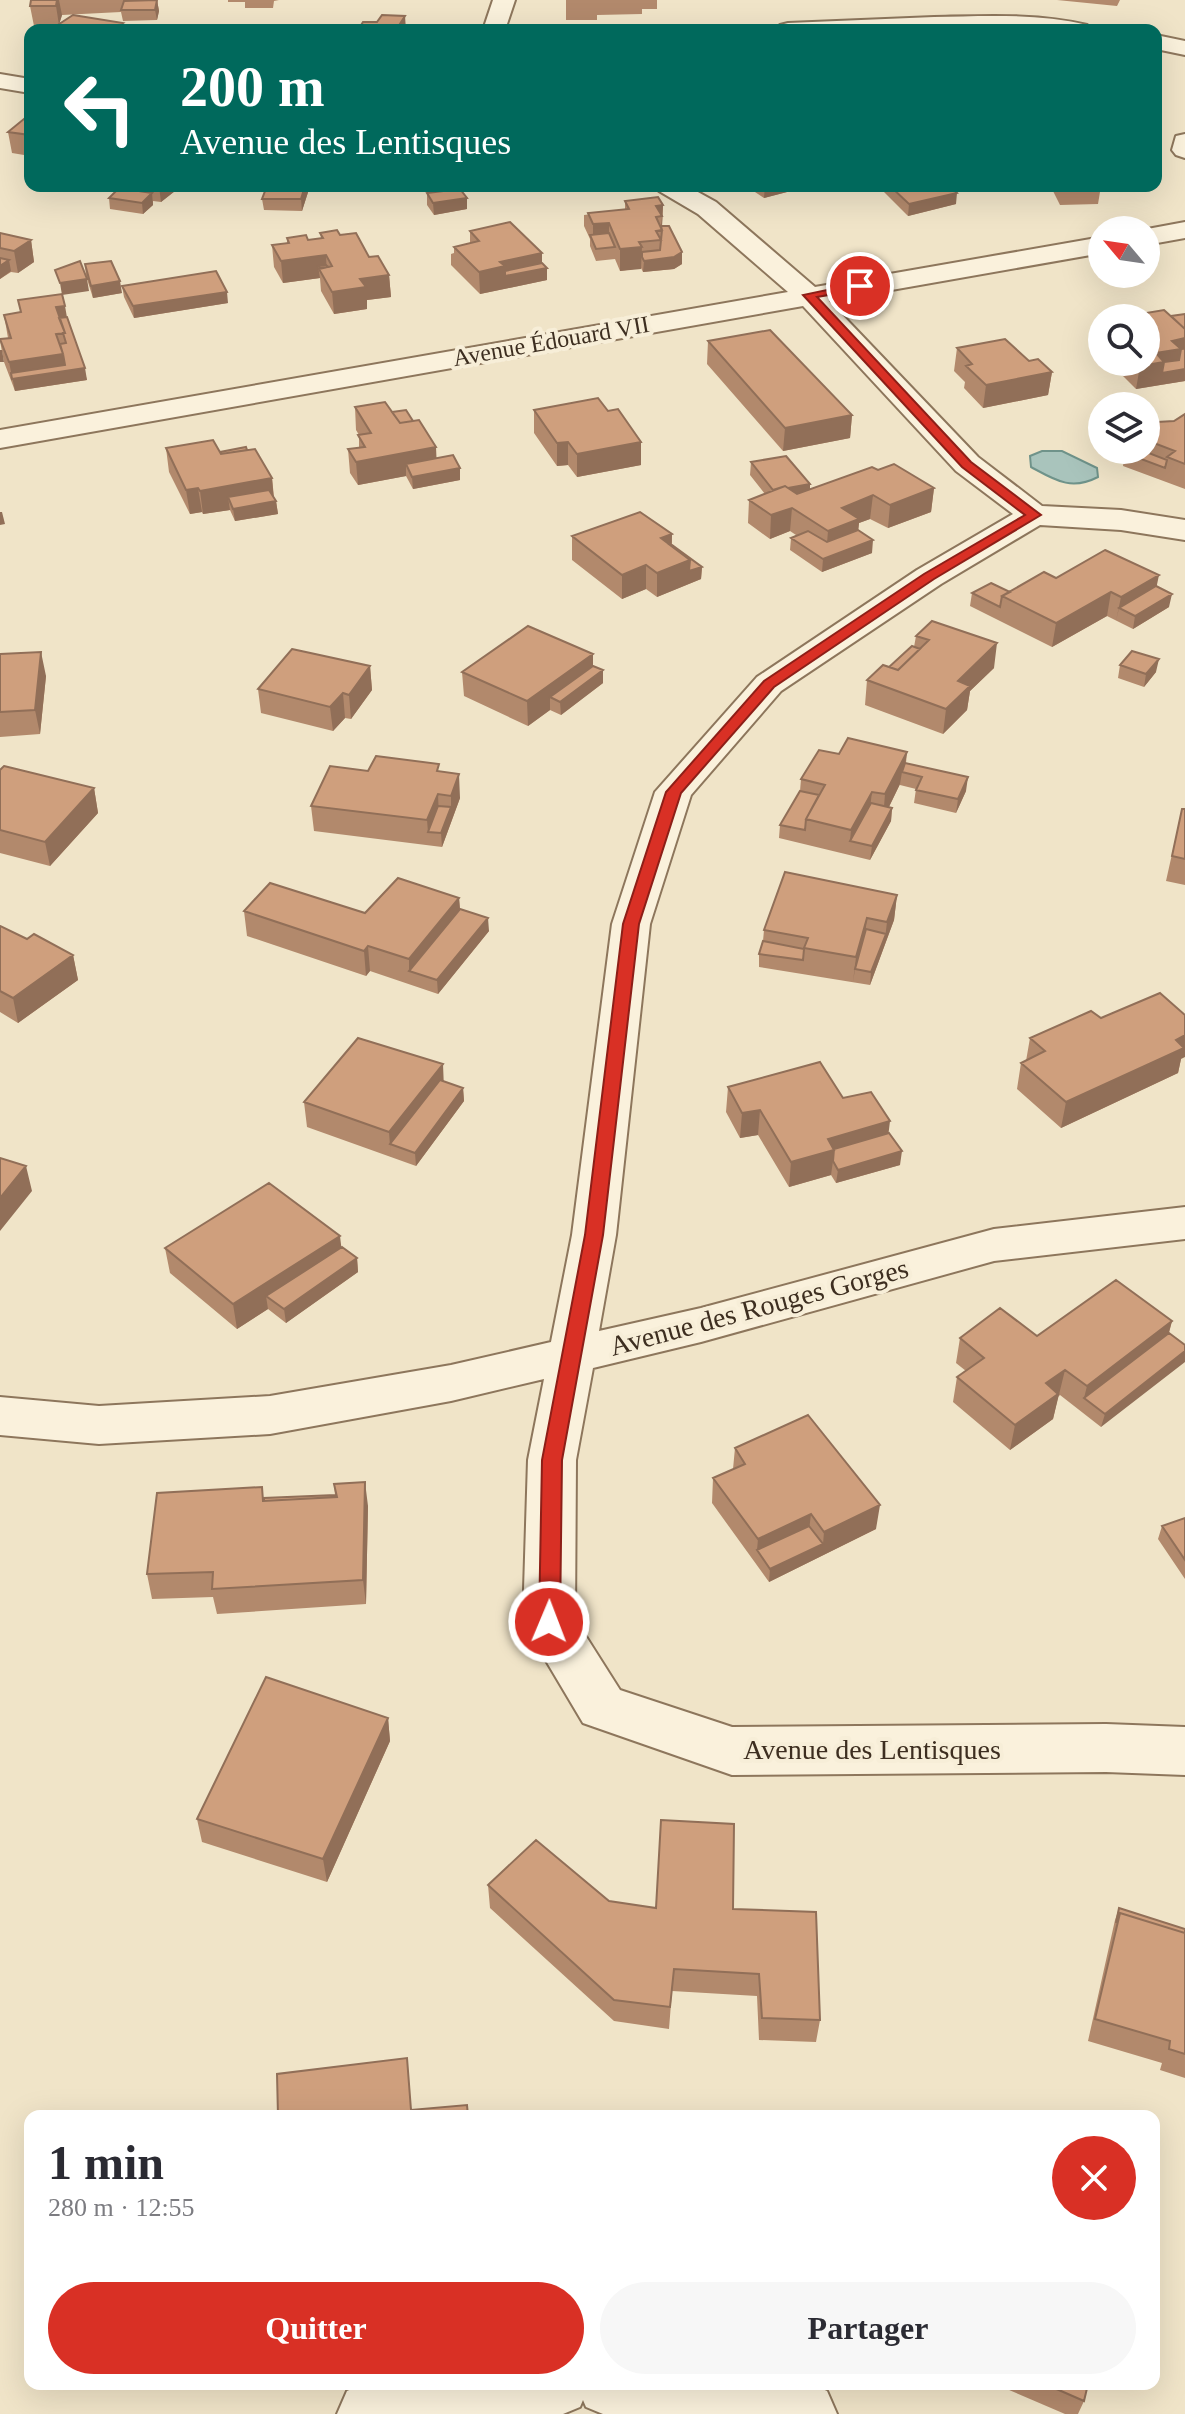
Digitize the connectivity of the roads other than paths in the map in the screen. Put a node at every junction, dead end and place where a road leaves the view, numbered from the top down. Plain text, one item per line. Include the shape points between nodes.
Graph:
1 (504, 0) edge
2 (496, 24) edge
3 (952, 24) edge
4 (1037, 24) edge
5 (1162, 43) edge
6 (1185, 48) edge
7 (0, 81) edge
8 (24, 85) edge
9 (1185, 141) edge
10 (1185, 150) edge
11 (679, 192) edge
12 (1185, 230) edge
13 (1160, 234) edge
14 (1088, 247) edge
15 (808, 295) junction
16 (0, 439) edge
17 (1034, 515) junction
18 (1185, 530) edge
19 (1185, 1223) edge
20 (572, 1355) junction
21 (0, 1416) edge
22 (1185, 1751) edge
23 (520, 2390) edge
24 (648, 2390) edge
25 (370, 2414) edge
26 (804, 2414) edge

1 - 2 street
3 - 4 street
5 - 6 street
7 - 8 street
9 - 10 street
11 - 15 street via 707,208
12 - 13 street
14 - 15 street, Avenue Édouard VII
15 - 16 street, Avenue Édouard VII
15 - 17 street via 967,464
17 - 18 street
17 - 20 street, Avenue des Lentisques via 929,577 769,684 673,792 631,924 594,1235
19 - 20 street, Avenue des Rouges Gorges via 994,1245
20 - 21 street, Avenue des Rouges Gorges via 270,1415 99,1425
20 - 22 street, Avenue des Lentisques via 552,1460 549,1622 602,1707 732,1751
23 - 25 street
24 - 26 street

